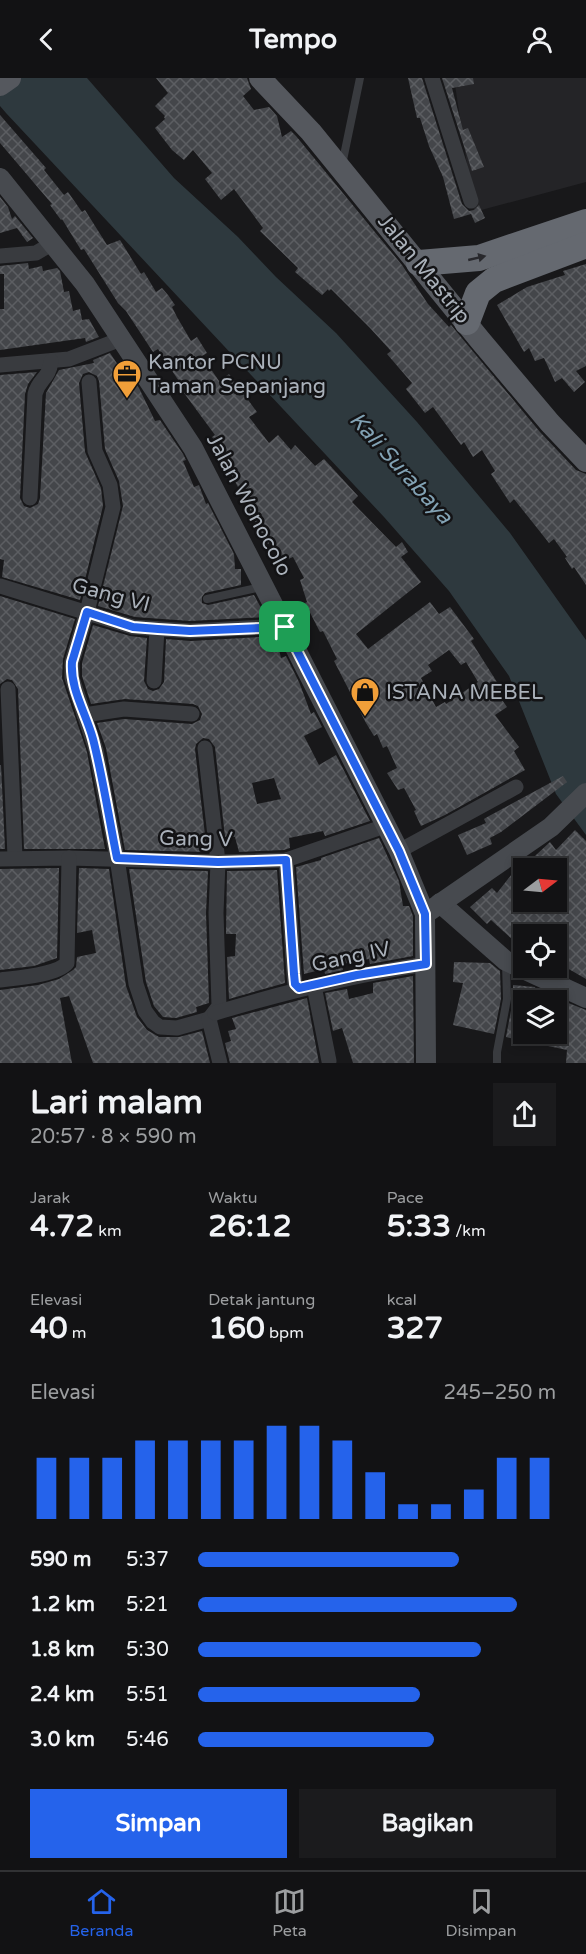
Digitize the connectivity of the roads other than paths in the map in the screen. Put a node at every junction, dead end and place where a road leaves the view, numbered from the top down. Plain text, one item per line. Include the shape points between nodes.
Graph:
1 (10, 78) edge
2 (360, 78) edge
3 (432, 78) edge
4 (264, 79) edge
5 (0, 84) edge
6 (341, 169) junction
7 (3, 186) edge
8 (471, 201) dead end
9 (586, 222) edge
10 (53, 243) junction
11 (586, 245) edge
12 (0, 256) edge
13 (419, 263) junction
14 (476, 330) junction
15 (121, 339) junction
16 (51, 361) junction
17 (0, 364) edge
18 (89, 382) dead end
19 (586, 461) edge
20 (30, 498) dead end
21 (0, 586) edge
22 (264, 587) junction
23 (207, 599) dead end
24 (87, 612) junction
25 (285, 627) junction
26 (158, 629) junction
27 (154, 681) dead end
28 (8, 689) dead end
29 (192, 714) dead end
30 (84, 715) junction
31 (205, 748) dead end
32 (516, 787) dead end
33 (586, 793) edge
34 (386, 826) junction
35 (399, 851) junction
36 (8, 858) edge
37 (69, 858) junction
38 (117, 858) junction
39 (286, 860) junction
40 (218, 862) junction
41 (432, 909) junction
42 (506, 961) junction
43 (426, 964) junction
44 (0, 980) edge
45 (307, 987) junction
46 (586, 998) edge
47 (212, 1016) junction
48 (329, 1061) dead end
49 (220, 1063) edge
50 (426, 1063) edge
51 (497, 1063) edge

1 - 5 main road
2 - 6 lane
3 - 8 street
4 - 6 main road, Jalan Mastrip
6 - 13 main road, Jalan Mastrip
7 - 10 main road, Jalan Wonocolo
13 -> 9 highway via 479,258
10 - 12 street via 36,254
10 - 15 main road, Jalan Wonocolo
11 - 14 highway via 494,280 478,293
13 - 14 main road, Jalan Mastrip
14 - 19 main road, Jalan Mastrip via 550,423
15 - 16 street via 81,356
15 - 22 main road, Jalan Wonocolo via 193,448
16 - 17 street
16 - 20 street via 50,371 37,385 35,394
18 - 24 street via 95,451 110,485 113,507
21 - 24 street, Gang VI
22 - 23 lane
22 - 25 main road, Jalan Wonocolo
24 - 26 street, Gang VI via 133,627
24 - 30 street via 71,670
25 - 26 street, Gang VI
25 - 34 main road, Jalan Wonocolo
26 - 27 street
28 - 36 street
29 - 30 street via 124,709
30 - 38 street via 96,750
31 - 40 street
32 - 35 street
33 - 41 main road via 551,827
34 - 35 main road, Jalan Wonocolo
34 - 39 street, Gang V
35 - 41 main road, Jalan Wonocolo
36 - 37 street, Gang V
37 - 38 street, Gang V
37 - 44 street via 67,963 47,973
38 - 40 street, Gang V
38 - 47 street, Gang IV via 136,984 145,1011 160,1027 177,1028
39 - 40 street, Gang V
39 - 45 street via 295,984
40 - 47 street via 219,1006
41 - 42 main road
41 - 43 main road
42 - 46 main road
42 - 51 lane via 507,999
43 - 45 street, Gang IV
43 - 50 main road
45 - 47 street, Gang IV
45 - 48 street
47 - 49 street

